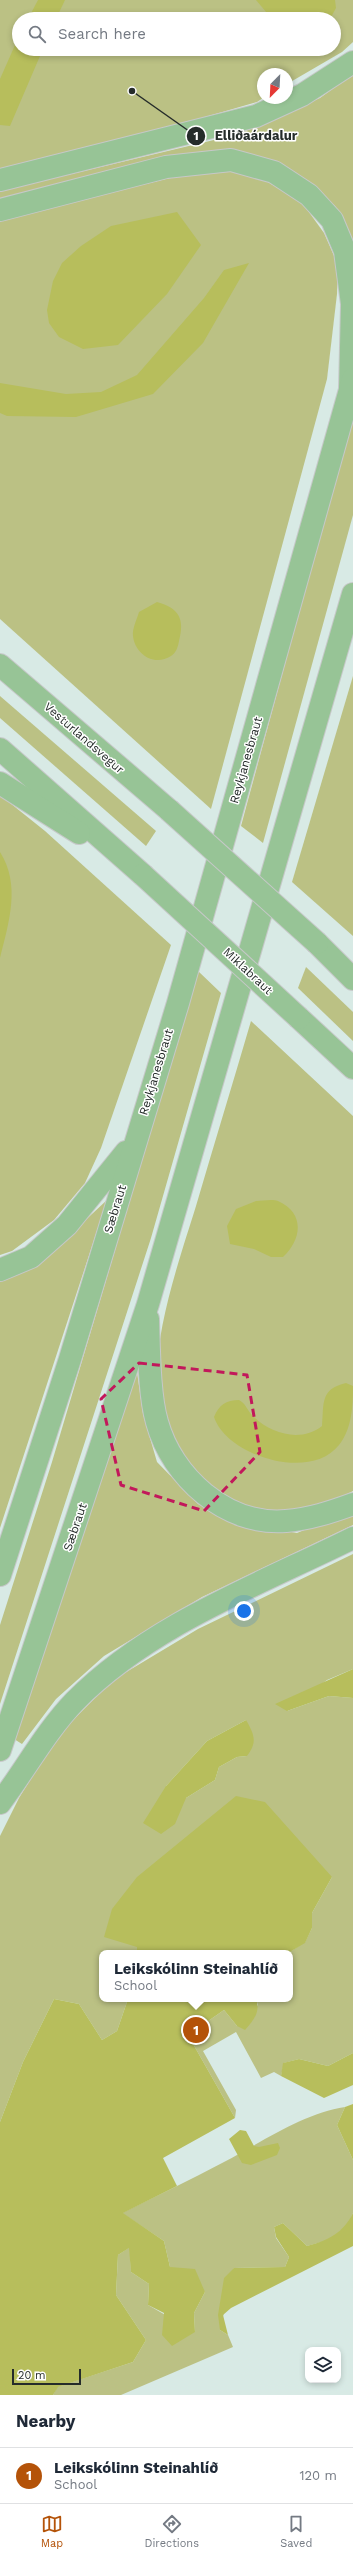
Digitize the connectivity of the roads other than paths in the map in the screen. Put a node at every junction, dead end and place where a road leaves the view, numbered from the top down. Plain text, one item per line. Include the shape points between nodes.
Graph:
1 (353, 62) edge
2 (0, 180) edge
3 (0, 210) edge
4 (352, 385) edge
5 (353, 594) edge
6 (0, 665) edge
7 (0, 749) edge
8 (0, 783) edge
9 (143, 874) junction
10 (317, 943) junction
11 (353, 964) edge
12 (353, 979) edge
13 (353, 1068) edge
14 (135, 1140) junction
15 (0, 1270) edge
16 (148, 1304) junction
17 (353, 1504) edge
18 (353, 1538) edge
19 (0, 1575) edge
20 (0, 1750) edge
21 (0, 1803) edge

1 - 2 highway via 302,95 256,116
3 - 4 highway, Reykjanesbraut via 166,167 231,160 274,172 309,195 332,220 345,251 352,304
4 - 14 highway, Reykjanesbraut via 180,996
5 - 16 highway
6 - 10 highway, Vesturlandsvegur, bridge
7 - 9 highway
8 - 9 highway
9 - 13 highway, Miklabraut, bridge
10 - 11 highway
10 - 12 highway
14 - 15 highway via 67,1225 31,1257
14 - 19 highway, Sæbraut via 70,1359
16 - 17 highway via 156,1421 169,1452 188,1480 215,1502 249,1517 284,1521 319,1517
16 - 20 highway, Sæbraut
18 - 21 highway via 193,1616 122,1660 98,1679 54,1725

